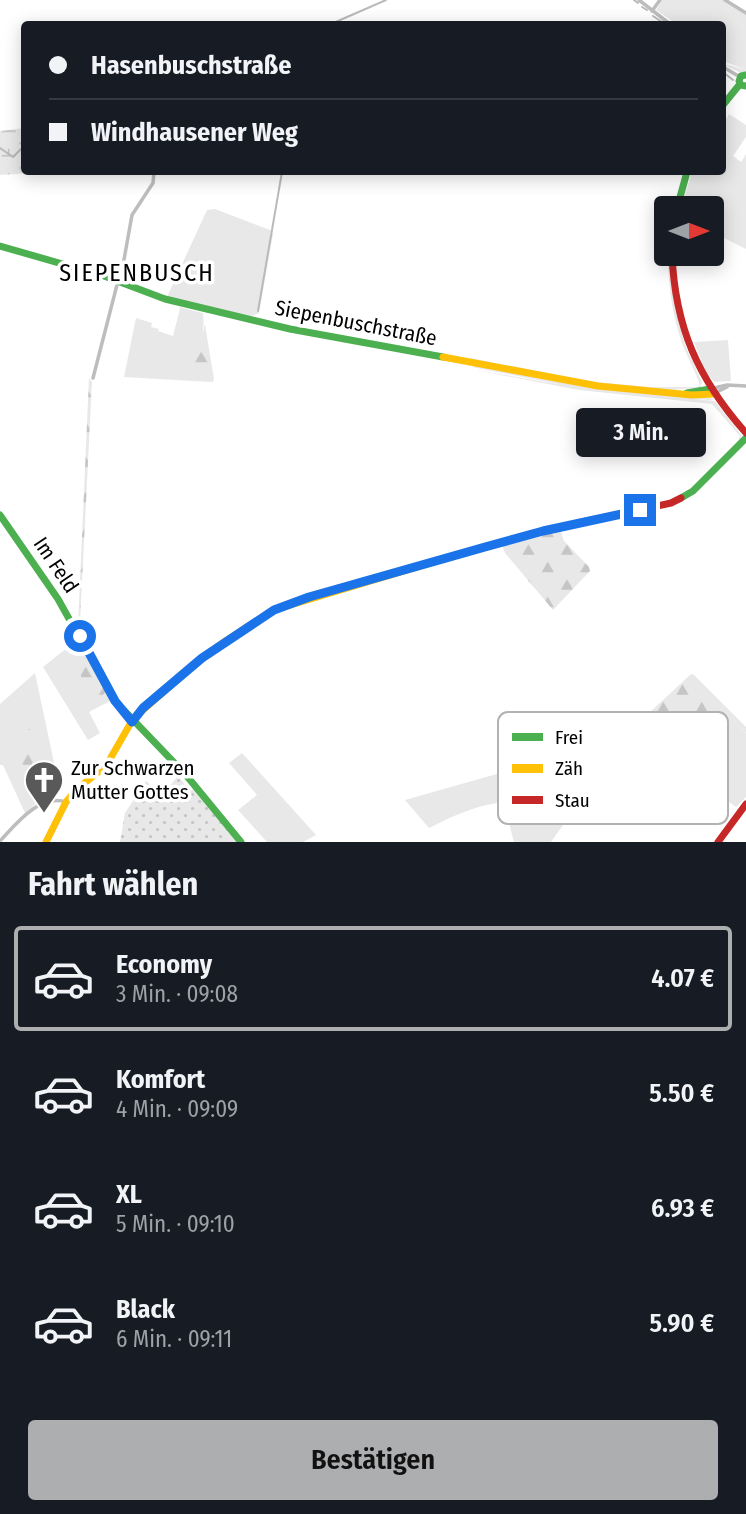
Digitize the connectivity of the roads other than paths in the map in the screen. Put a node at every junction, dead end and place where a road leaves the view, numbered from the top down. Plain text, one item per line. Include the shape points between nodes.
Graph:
1 (639, 0) edge
2 (660, 0) edge
3 (725, 0) edge
4 (652, 10) junction
5 (746, 13) edge
6 (666, 21) edge
7 (726, 69) edge
8 (743, 80) edge
9 (726, 102) edge
10 (153, 175) edge
11 (686, 175) edge
12 (680, 196) edge
13 (0, 247) edge
14 (673, 266) edge
15 (119, 282) junction
16 (93, 377) dead end
17 (746, 386) edge
18 (712, 392) junction
19 (746, 435) edge
20 (0, 515) edge
21 (132, 722) junction
22 (66, 802) junction
23 (746, 804) edge
24 (0, 841) edge
25 (46, 842) edge
26 (241, 842) edge
27 (718, 842) edge

1 - 4 street
2 - 4 street
3 - 5 street
4 - 6 street
7 - 8 street
8 - 9 street
10 - 15 street via 151,188 132,215
11 - 12 street
13 - 15 street, Siepenbuschstraße
14 - 18 street via 680,321
15 - 16 street
15 - 18 street, Siepenbuschstraße via 165,299 303,332 598,386
17 - 18 street
18 - 19 street
19 - 21 street via 693,491 671,503 551,529 288,604 202,658
20 - 21 street, Im Feld via 58,599 115,701
21 - 22 street via 106,766
21 - 26 street, Im Feld via 186,775
22 - 24 street via 51,799 40,804
22 - 25 street
23 - 27 street

